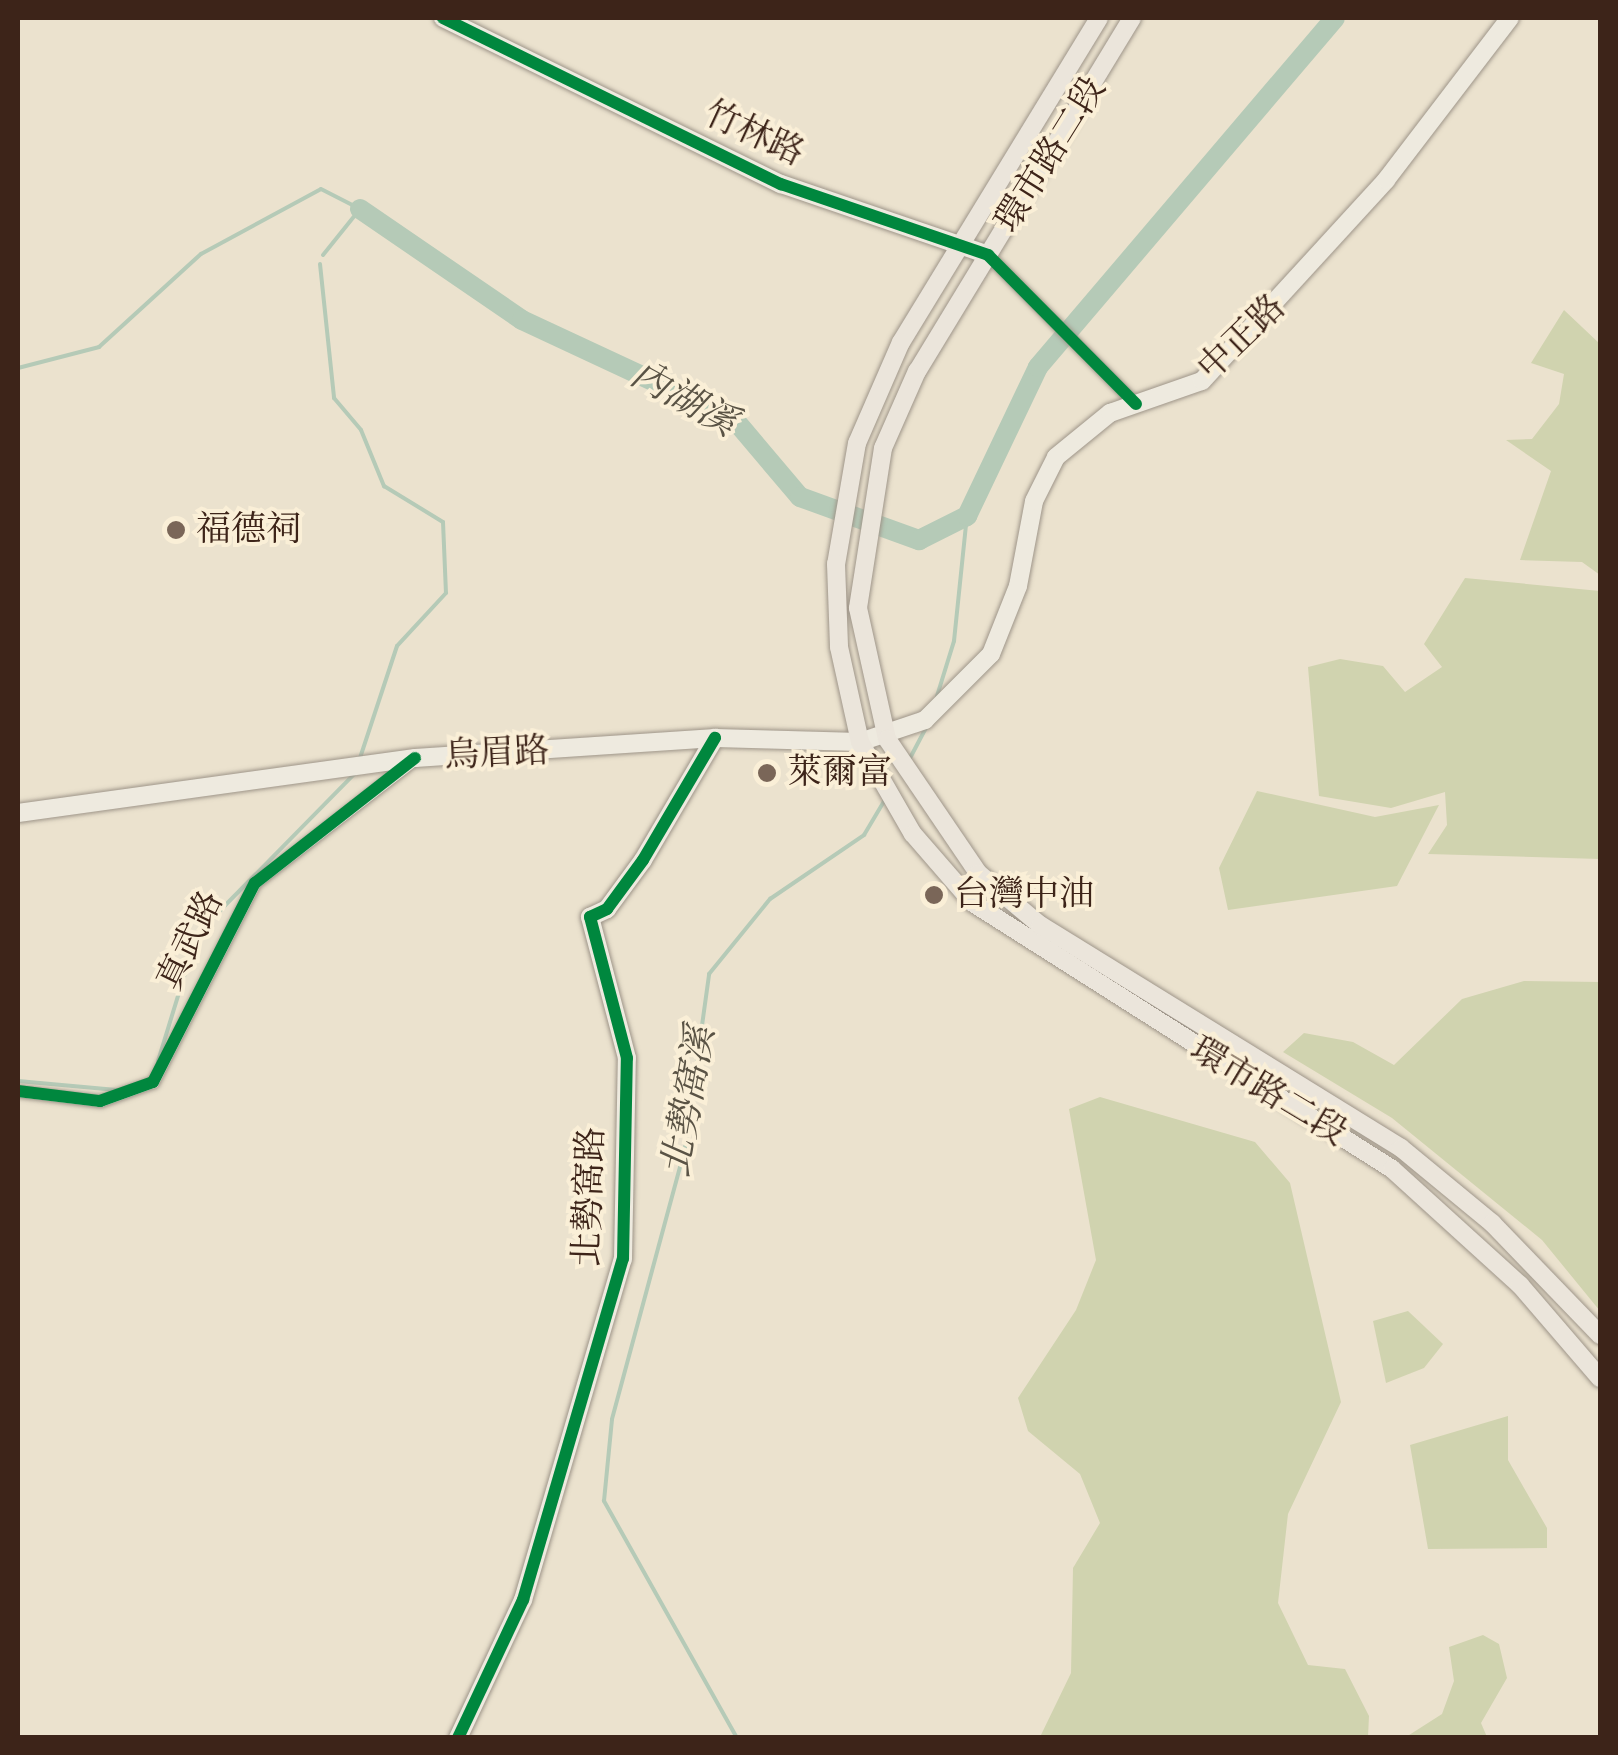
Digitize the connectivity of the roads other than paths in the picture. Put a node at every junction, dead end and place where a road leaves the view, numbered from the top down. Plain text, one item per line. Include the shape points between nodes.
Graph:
1 (444, 18) edge
2 (1099, 18) edge
3 (1132, 18) edge
4 (1510, 18) edge
5 (960, 244) junction
6 (988, 256) junction
7 (1136, 404) junction
8 (715, 738) junction
9 (887, 738) junction
10 (860, 742) junction
11 (415, 758) junction
12 (18, 813) edge
13 (18, 1092) edge
14 (1600, 1336) edge
15 (1600, 1378) edge
16 (458, 1738) edge

1 - 5 main road, 竹林路 via 781,184
2 - 5 main road, 環市路二段
3 - 6 main road, 環市路二段
4 - 7 main road, 中正路 via 1283,300 1202,380
5 - 6 main road, 竹林路
5 - 10 main road, 環市路二段 via 901,342 857,444 836,564 838,647
6 - 7 street, 竹林路 via 1039,297
6 - 9 main road, 環市路二段 via 883,448 860,574 868,671
7 - 9 main road, 中正路 via 1088,426 1056,457 1034,501 1010,611 992,654 956,698
8 - 10 main road, 烏眉路
8 - 11 main road, 烏眉路
8 - 16 main road, 北勢窩路 via 643,860 607,910 590,917 627,1058 623,1259 523,1600
9 - 10 main road, 中正路
9 - 14 main road, 環市路二段 via 933,818 978,873 1040,925 1401,1148 1492,1223
10 - 15 main road, 環市路二段 via 913,834 973,903 1392,1169 1520,1285
11 - 12 main road, 烏眉路
11 - 13 street, 真武路 via 255,883 231,914 153,1082 100,1101

